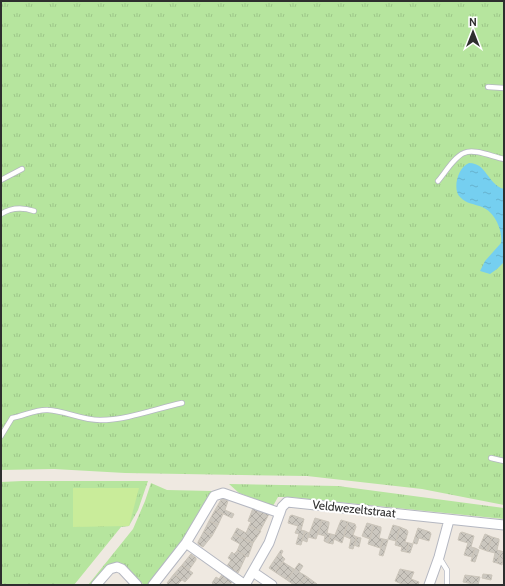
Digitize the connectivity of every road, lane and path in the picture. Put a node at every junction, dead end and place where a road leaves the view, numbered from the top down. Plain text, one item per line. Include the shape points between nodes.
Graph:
1 (488, 87) dead end
2 (504, 88) edge
3 (504, 159) edge
4 (22, 169) dead end
5 (1, 180) edge
6 (438, 181) dead end
7 (34, 211) dead end
8 (2, 212) edge
9 (182, 403) dead end
10 (1, 436) edge
11 (491, 458) dead end
12 (504, 461) edge
13 (280, 513) junction
14 (449, 520) junction
15 (504, 525) edge
16 (186, 543) junction
17 (440, 557) junction
18 (253, 572) junction
19 (96, 585) edge
20 (137, 585) edge
21 (153, 585) edge
22 (245, 585) edge
23 (272, 585) edge
24 (429, 585) edge
25 (447, 585) edge

1 - 2 lane
3 - 6 lane via 473,152 464,153
4 - 5 lane
7 - 8 lane via 19,208
9 - 10 lane via 102,420 47,410 35,411 12,418
11 - 12 lane
13 - 14 street, Veldwezeltstraat via 282,507 290,502
13 - 16 street via 223,493 214,496
13 - 18 street via 269,543
14 - 15 street, Veldwezeltstraat
14 - 17 street
16 - 21 street
16 - 22 street
17 - 24 street
17 - 25 lane via 447,570
18 - 22 street
18 - 23 street
19 - 20 street via 110,570 117,567

